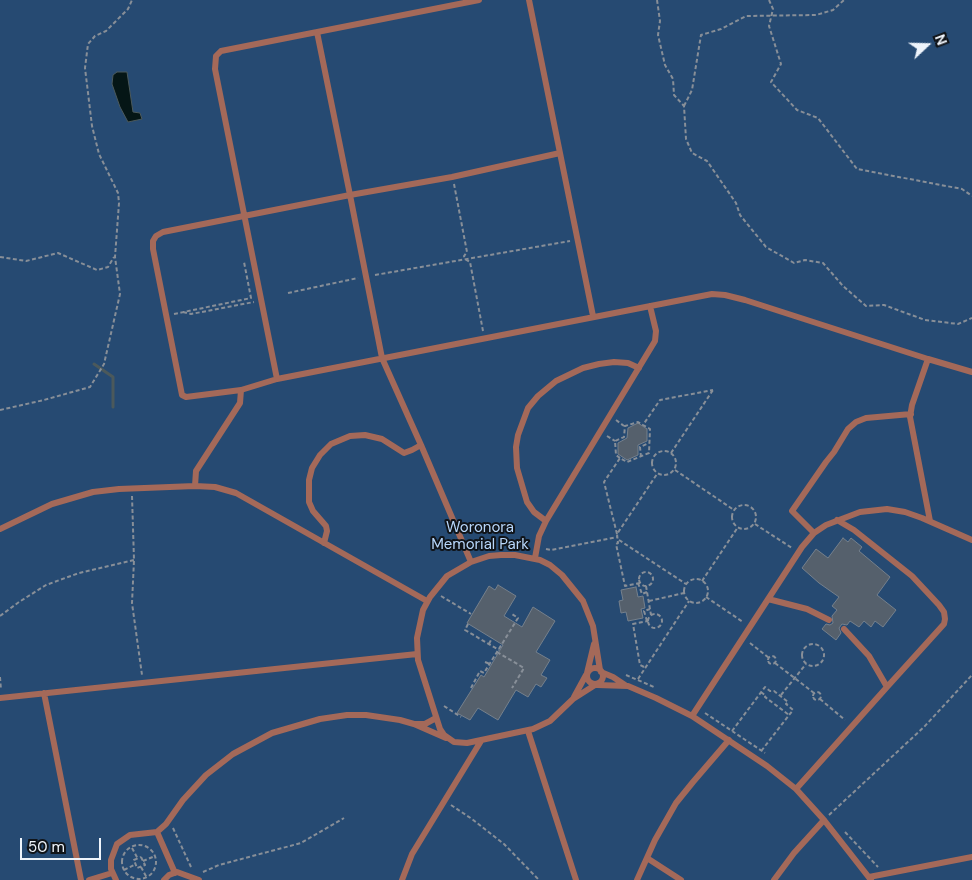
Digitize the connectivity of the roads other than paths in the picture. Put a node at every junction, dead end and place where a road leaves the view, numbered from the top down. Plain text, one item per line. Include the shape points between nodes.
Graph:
1 (479, 0) edge
2 (529, 0) edge
3 (317, 32) junction
4 (560, 153) junction
5 (350, 195) junction
6 (244, 216) junction
7 (650, 306) junction
8 (593, 316) junction
9 (382, 358) junction
10 (928, 359) junction
11 (639, 368) junction
12 (972, 372) edge
13 (277, 379) junction
14 (241, 390) junction
15 (910, 414) junction
16 (421, 445) junction
17 (194, 486) junction
18 (837, 520) junction
19 (546, 521) junction
20 (930, 521) junction
21 (0, 529) edge
22 (814, 533) junction
23 (972, 540) edge
24 (324, 543) junction
25 (535, 558) junction
26 (471, 562) junction
27 (768, 599) junction
28 (427, 601) junction
29 (829, 620) dead end
30 (844, 629) dead end
31 (595, 638) junction
32 (417, 654) junction
33 (601, 671) junction
34 (587, 673) junction
35 (596, 685) junction
36 (628, 686) junction
37 (887, 687) junction
38 (44, 693) junction
39 (1, 698) edge
40 (570, 702) junction
41 (692, 716) junction
42 (436, 718) junction
43 (414, 724) junction
44 (528, 731) junction
45 (451, 740) junction
46 (481, 740) junction
47 (729, 740) junction
48 (796, 790) junction
49 (824, 820) junction
50 (157, 832) junction
51 (972, 857) edge
52 (646, 858) junction
53 (175, 872) junction
54 (114, 877) edge
55 (870, 878) edge
56 (198, 879) edge
57 (80, 880) edge
58 (89, 880) edge
59 (164, 880) edge
60 (402, 880) edge
61 (576, 880) edge
62 (637, 880) edge
63 (681, 880) edge
64 (774, 880) edge

1 - 3 lane
2 - 4 lane
3 - 5 lane
3 - 6 lane via 226,50 216,57 215,68
4 - 5 lane
4 - 8 lane
5 - 6 lane
5 - 9 lane
6 - 13 lane
6 - 14 lane via 163,232 155,237 152,244 181,393 183,396
7 - 8 lane
7 - 10 lane via 706,294 724,295
7 - 11 lane via 656,338
8 - 9 lane
9 - 13 lane
9 - 16 lane
10 - 12 lane
10 - 15 lane
11 - 19 lane
11 - 19 lane via 614,362 583,368 556,381 528,408 518,435 517,468 529,506
13 - 14 lane
14 - 17 lane via 240,403 197,468
15 - 20 lane
15 - 22 lane via 866,418 848,429 792,511
16 - 24 lane via 404,453 379,438 360,435 338,441 325,450 311,472 309,492 311,508 326,526
16 - 26 lane
17 - 21 lane via 132,488 68,498
17 - 24 lane via 236,493
18 - 20 lane via 880,509 905,512
18 - 22 lane
18 - 37 lane via 912,576 944,612 944,624
19 - 25 lane
20 - 23 lane
22 - 27 lane
24 - 28 lane
25 - 26 lane via 501,555
25 - 31 lane via 554,568 577,590 589,613
26 - 28 lane via 448,576
27 - 29 lane via 807,609
27 - 41 lane
28 - 32 lane via 419,624
30 - 37 lane via 869,656
31 - 33 lane
31 - 34 lane
32 - 38 lane
32 - 42 lane
33 - 34 lane via 594,668
33 - 35 lane via 602,680
33 - 36 lane
34 - 35 lane via 588,681
34 - 40 lane
35 - 36 lane
35 - 40 lane
36 - 41 lane
37 - 48 lane
38 - 39 lane
38 - 57 lane
40 - 44 lane via 550,721
41 - 47 lane
42 - 43 lane via 425,724
42 - 45 lane via 441,731
43 - 45 lane
43 - 50 lane via 377,716 347,715 312,720 279,730 216,766
44 - 46 lane
44 - 61 lane
45 - 46 lane via 460,744
46 - 60 lane via 412,854
47 - 48 lane
47 - 52 lane via 676,803
48 - 49 lane
49 - 55 lane
49 - 64 lane
50 - 53 lane
50 - 54 lane via 135,834 121,841 112,854 110,865
51 - 55 lane
52 - 62 lane
52 - 63 lane
53 - 56 lane
53 - 59 lane
54 - 58 lane

